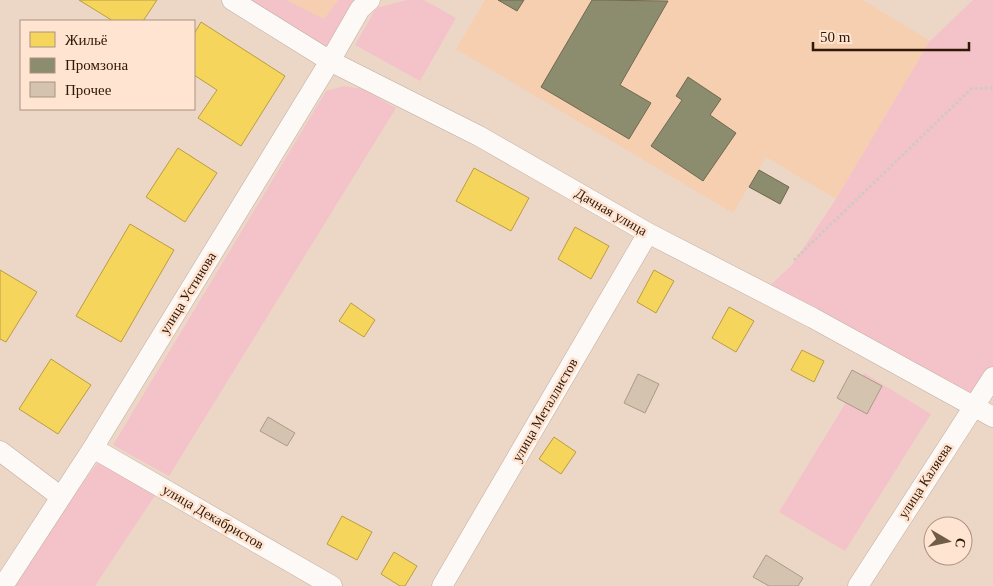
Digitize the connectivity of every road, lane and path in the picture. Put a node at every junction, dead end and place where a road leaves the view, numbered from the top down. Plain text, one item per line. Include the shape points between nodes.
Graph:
1 (232, 0) edge
2 (370, 0) edge
3 (330, 62) junction
4 (993, 88) edge
5 (648, 233) junction
6 (794, 260) dead end
7 (993, 377) edge
8 (974, 406) junction
9 (993, 417) edge
10 (93, 448) junction
11 (0, 451) edge
12 (61, 496) junction
13 (3, 586) edge
14 (332, 586) edge
15 (442, 586) edge
16 (858, 586) edge

1 - 3 street, Дачная улица
2 - 3 street, улица Устинова via 360,9
3 - 5 street, Дачная улица via 479,136
3 - 10 street, улица Устинова
4 - 6 path via 971,89
5 - 8 street, Дачная улица
5 - 15 street, улица Металлистов
7 - 8 street, улица Каляева
8 - 9 street, Дачная улица
8 - 16 street, улица Каляева
10 - 12 street, улица Устинова
10 - 14 street, улица Декабристов
11 - 12 street
12 - 13 street, улица Устинова

